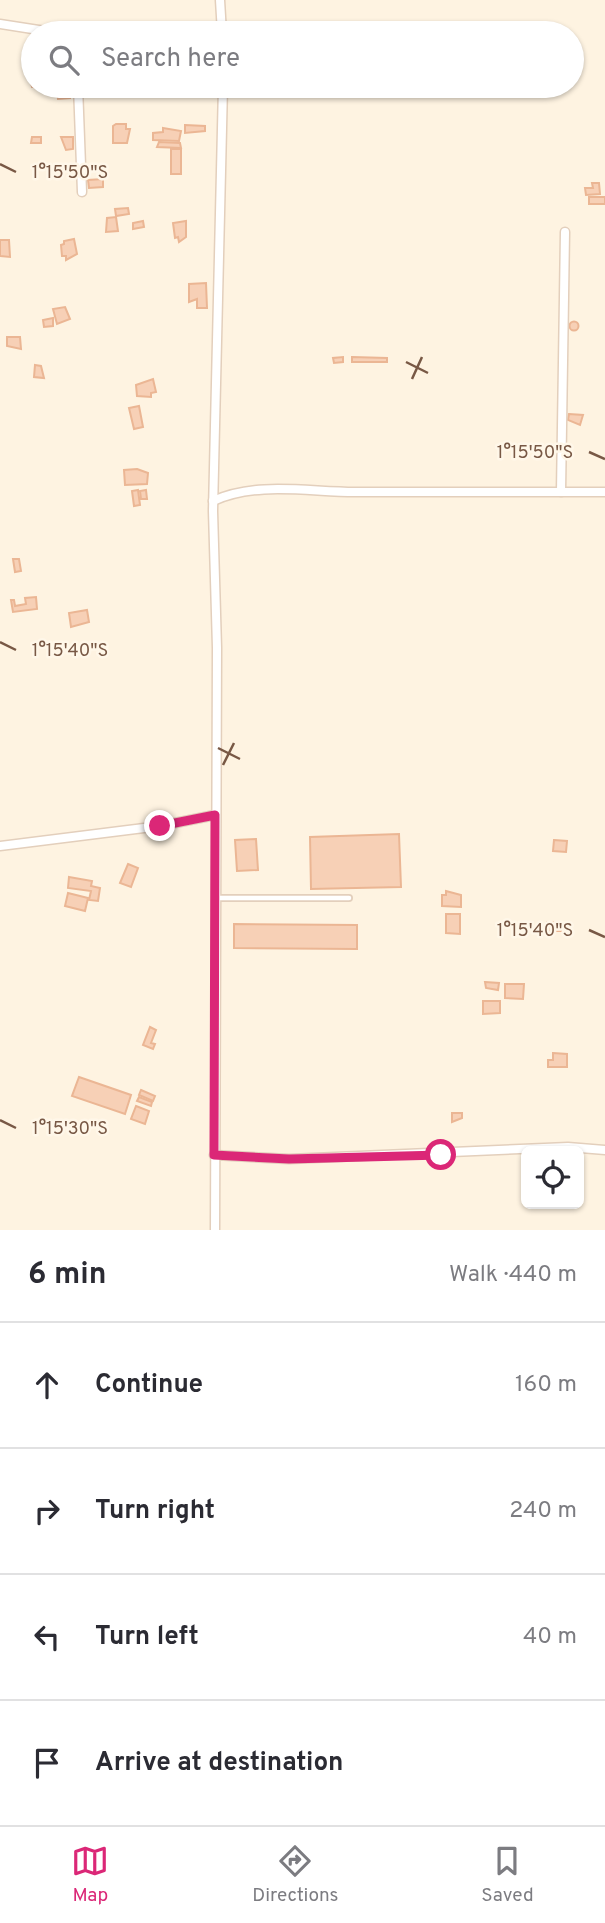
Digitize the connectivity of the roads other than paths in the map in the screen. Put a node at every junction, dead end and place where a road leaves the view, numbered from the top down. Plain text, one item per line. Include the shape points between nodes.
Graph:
1 (220, 0) edge
2 (0, 14) edge
3 (221, 21) edge
4 (1, 24) edge
5 (21, 27) edge
6 (78, 98) edge
7 (223, 98) edge
8 (82, 192) dead end
9 (565, 233) dead end
10 (561, 492) junction
11 (605, 492) edge
12 (213, 501) junction
13 (215, 815) junction
14 (0, 846) edge
15 (215, 898) junction
16 (349, 898) dead end
17 (605, 1150) edge
18 (214, 1155) junction
19 (215, 1230) edge

1 - 3 street
2 - 4 street
4 - 5 street
6 - 8 street
7 - 12 street
9 - 10 street
10 - 11 street
10 - 12 street via 260,488
12 - 13 street
13 - 14 street
13 - 15 street
15 - 16 lane
15 - 18 street
17 - 18 street via 568,1147 289,1159
18 - 19 street

